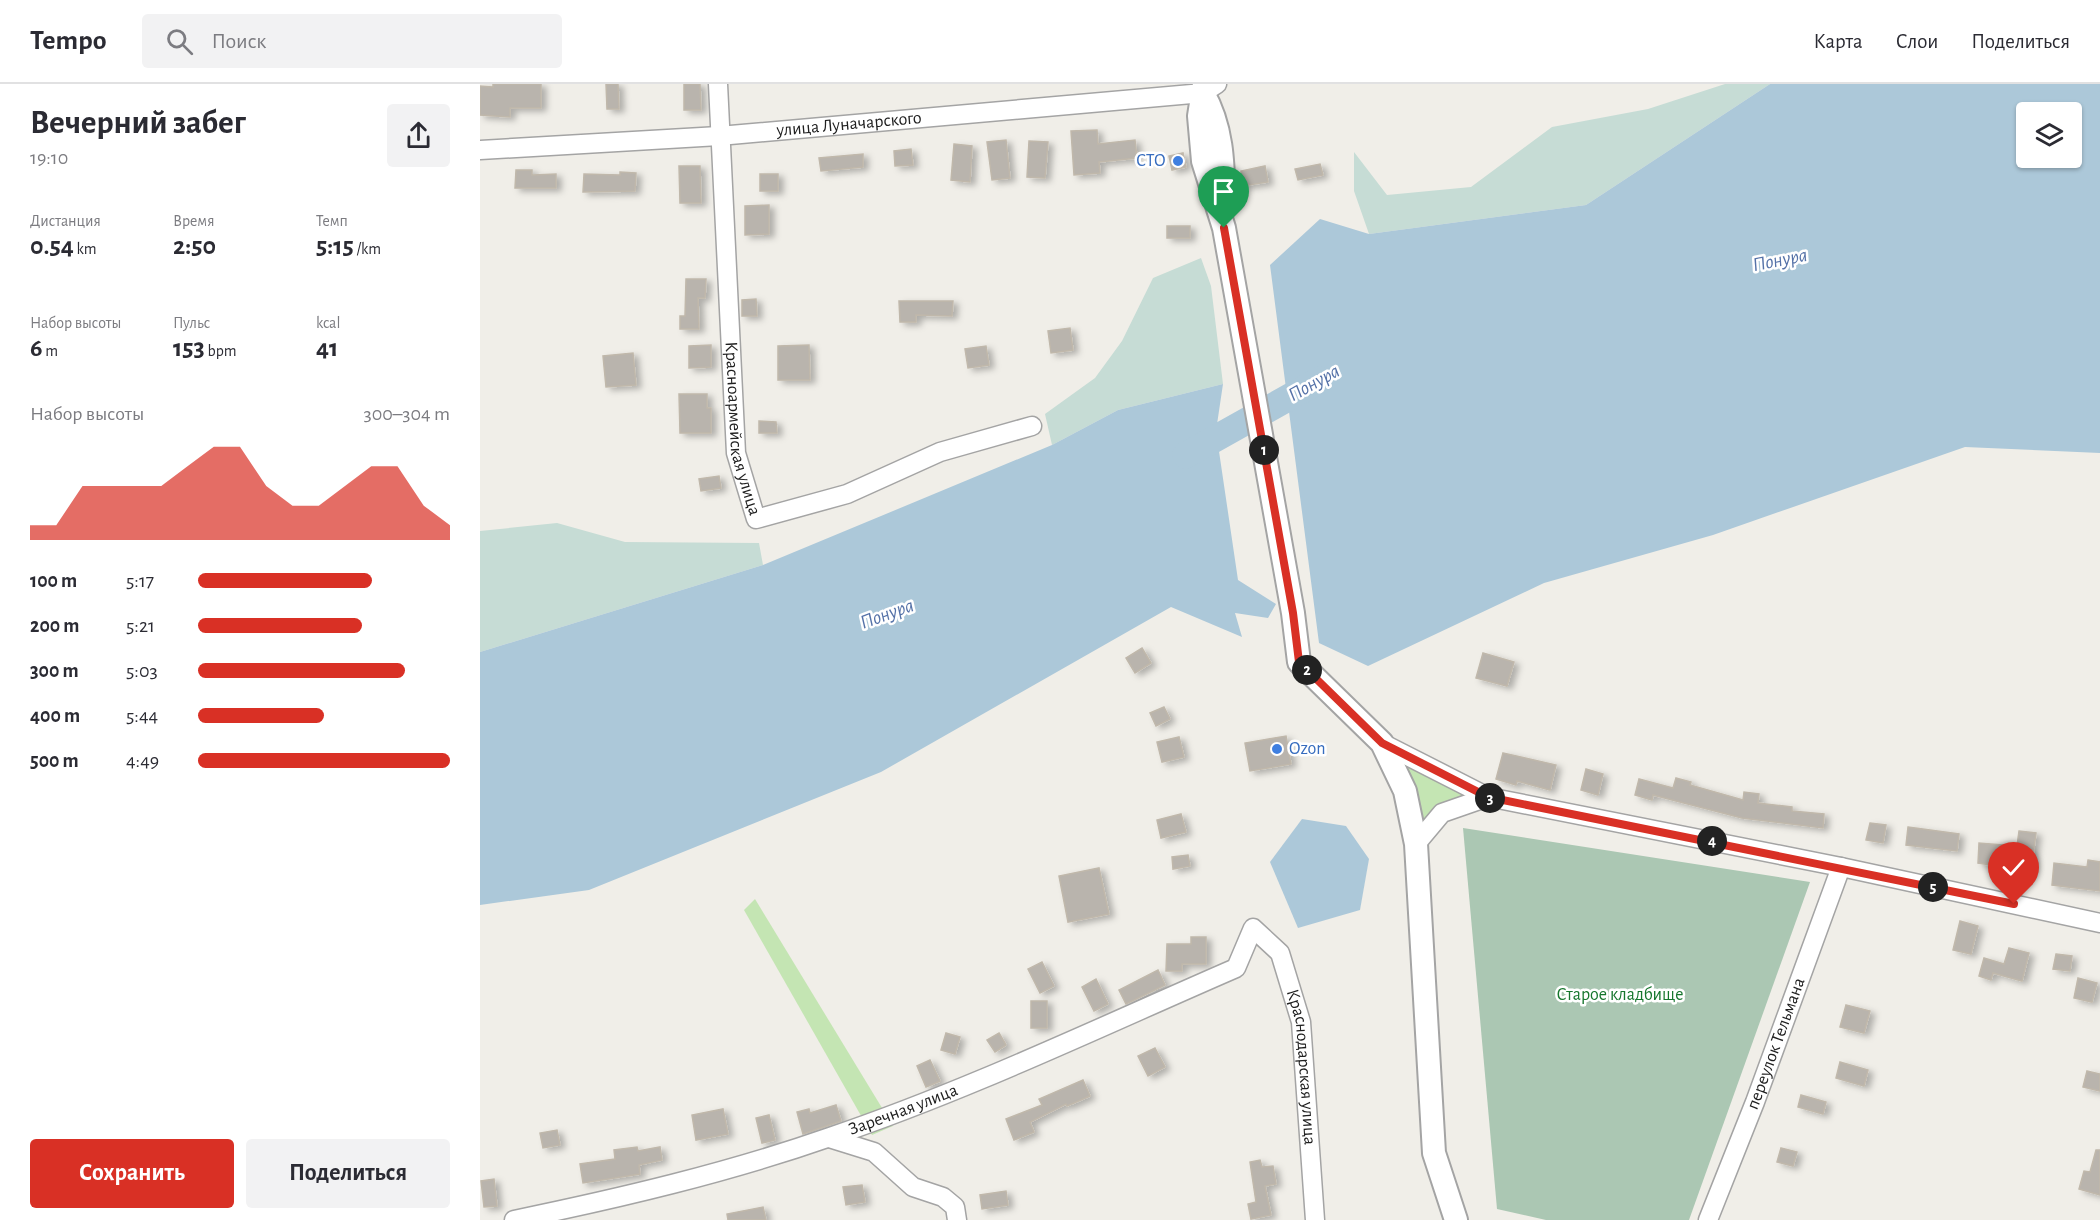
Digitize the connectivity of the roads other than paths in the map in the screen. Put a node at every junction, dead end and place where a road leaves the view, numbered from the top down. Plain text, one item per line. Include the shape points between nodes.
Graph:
1 (718, 84) edge
2 (1208, 87) edge
3 (719, 136) junction
4 (480, 150) edge
5 (1032, 426) dead end
6 (1382, 743) junction
7 (1488, 797) junction
8 (1416, 844) junction
9 (1841, 867) junction
10 (2100, 923) edge
11 (1253, 928) joint
12 (829, 1138) junction
13 (514, 1220) edge
14 (957, 1220) edge
15 (1316, 1220) edge
16 (1456, 1220) edge
17 (1708, 1220) edge

1 - 3 street, Красноармейская улица
2 - 3 street, улица Луначарского
2 - 6 street via 1223,158 1224,228 1299,662
3 - 4 street, улица Луначарского
3 - 5 street, Красноармейская улица via 736,453 756,519 847,494 940,452
6 - 7 street
6 - 8 street via 1405,791
7 - 8 street via 1442,813
7 - 9 street
8 - 16 street via 1434,1153
9 - 10 street
9 - 17 street, переулок Тельмана
11 - 12 street, Заречная улица via 1236,968 945,1095
11 - 15 street, Краснодарская улица via 1280,953 1301,1022
12 - 13 street, Заречная улица via 622,1198
12 - 14 street via 874,1152 913,1187 943,1197 955,1207

